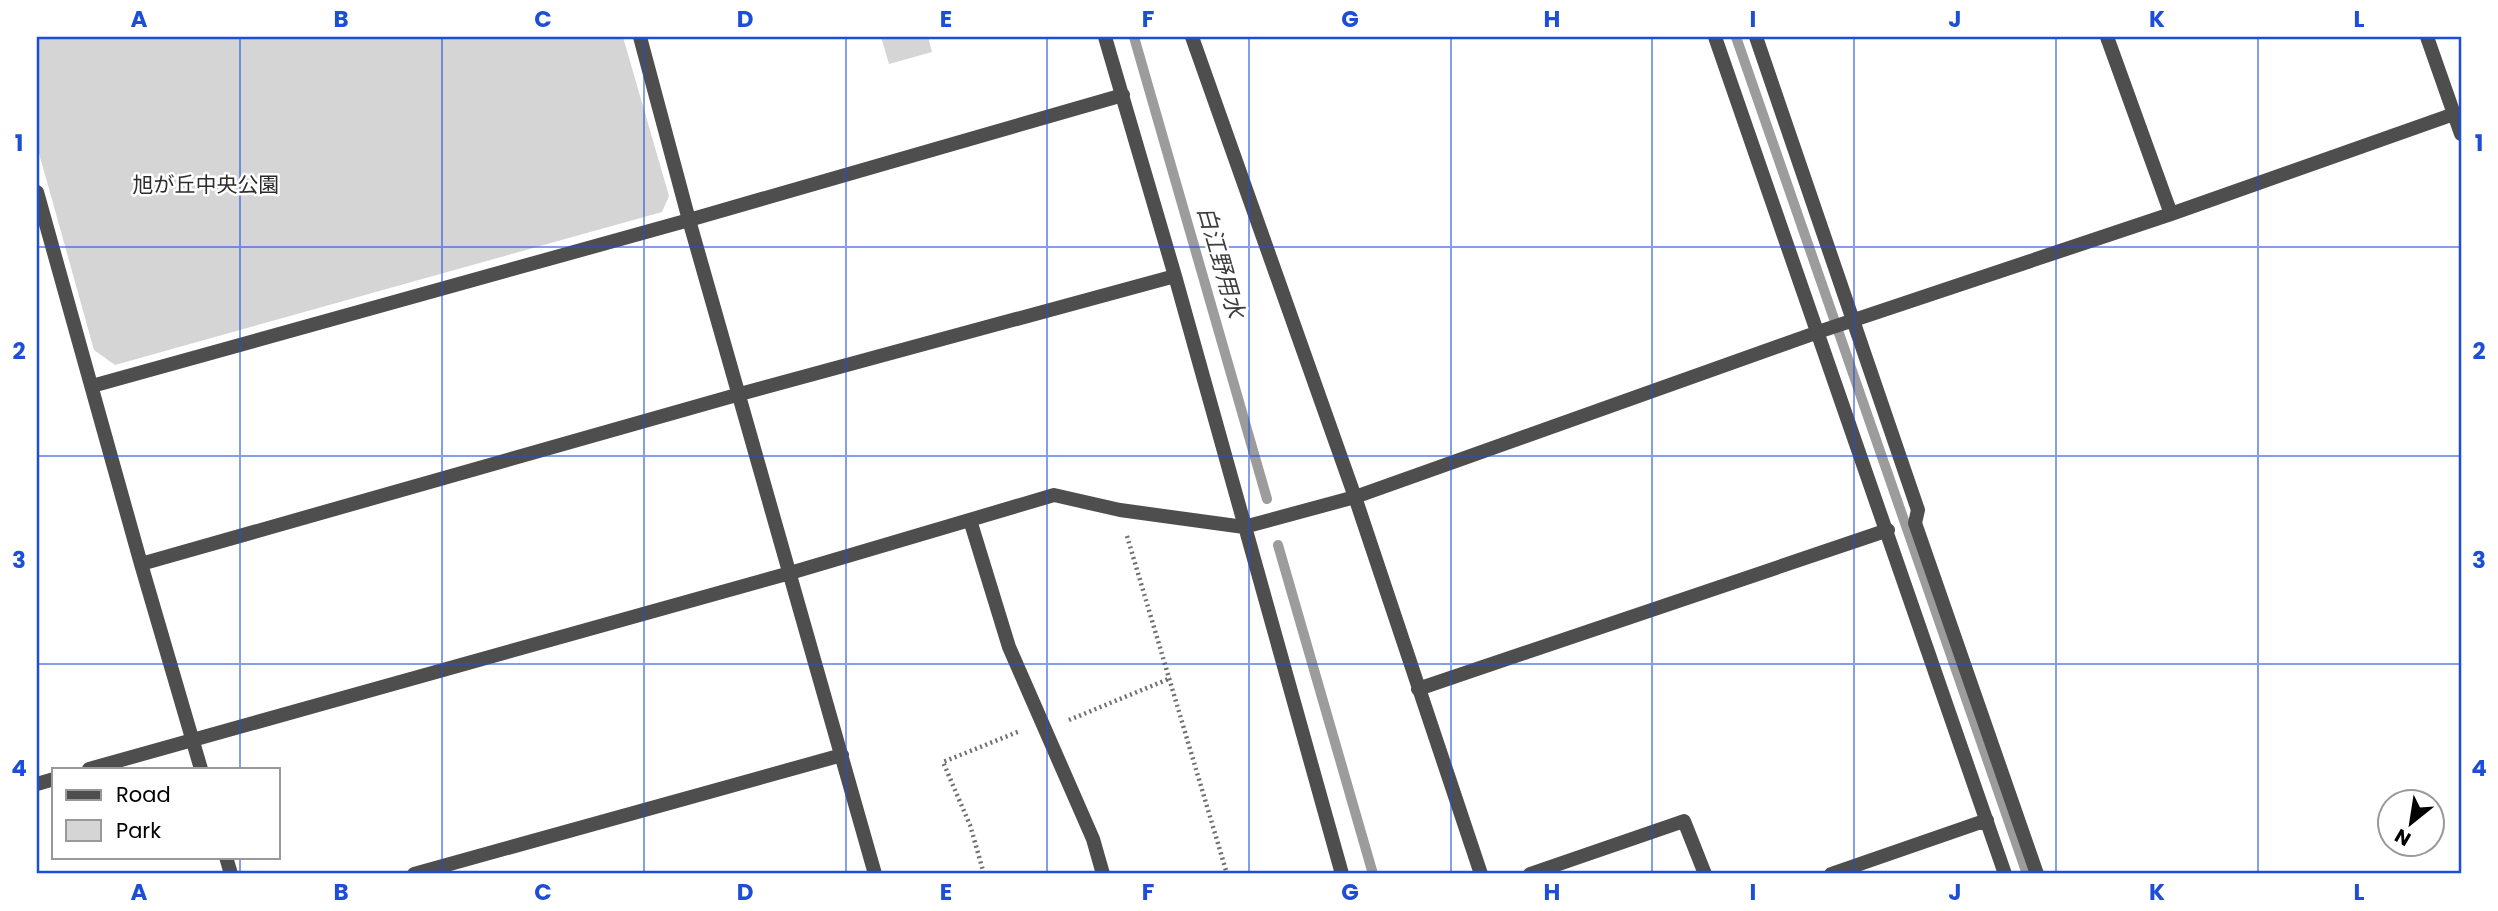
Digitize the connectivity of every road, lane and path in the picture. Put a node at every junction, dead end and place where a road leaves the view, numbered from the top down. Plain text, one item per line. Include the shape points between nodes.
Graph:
1 (642, 37) edge
2 (1105, 37) edge
3 (1192, 37) edge
4 (1715, 37) edge
5 (1756, 37) edge
6 (2107, 37) edge
7 (2427, 37) edge
8 (1123, 95) junction
9 (2454, 114) junction
10 (2461, 134) edge
11 (37, 192) edge
12 (2171, 214) junction
13 (690, 220) junction
14 (1175, 276) junction
15 (1850, 322) junction
16 (1821, 332) junction
17 (92, 386) junction
18 (740, 394) junction
19 (1355, 497) junction
20 (1120, 510) junction
21 (970, 520) junction
22 (1244, 527) junction
23 (1888, 530) junction
24 (141, 564) junction
25 (790, 573) junction
26 (1171, 678) junction
27 (1418, 689) junction
28 (1044, 726) junction
29 (193, 741) junction
30 (842, 755) junction
31 (93, 768) edge
32 (201, 768) edge
33 (1987, 820) junction
34 (414, 874) edge
35 (875, 874) edge
36 (984, 874) edge
37 (1103, 874) edge
38 (1227, 874) edge
39 (1342, 874) edge
40 (1481, 874) edge
41 (1530, 874) edge
42 (1705, 874) edge
43 (1831, 874) edge
44 (2005, 874) edge
45 (2037, 874) edge

1 - 13 street
2 - 8 street
3 - 19 street
4 - 16 street
5 - 15 street
6 - 12 street
7 - 9 street
8 - 13 street
8 - 14 street
9 - 10 street
9 - 12 street
11 - 17 street
12 - 15 street
13 - 17 street
13 - 18 street
14 - 18 street
14 - 22 street
15 - 16 street
15 - 45 street
16 - 19 street
16 - 23 street
17 - 24 street
18 - 24 street
18 - 25 street
19 - 22 street
19 - 27 street
20 - 21 street via 1054,495
20 - 22 street
20 - 26 path
21 - 25 street
21 - 28 street via 1009,647
22 - 39 street
23 - 27 street
23 - 33 street
24 - 29 street
25 - 29 street
25 - 30 street
26 - 28 path
26 - 38 path
27 - 40 street
28 - 36 path via 943,762 970,825
28 - 37 street via 1093,839
29 - 31 street
29 - 32 street
30 - 34 street
30 - 35 street
33 - 43 street
33 - 44 street
41 - 42 street via 1684,821

